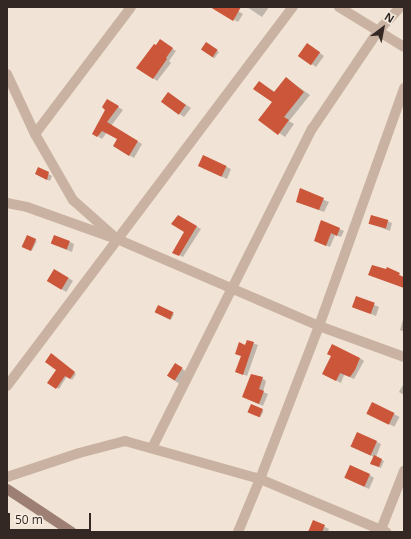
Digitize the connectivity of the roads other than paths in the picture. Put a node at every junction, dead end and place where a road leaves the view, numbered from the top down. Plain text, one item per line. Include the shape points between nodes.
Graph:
1 (130, 7) edge
2 (293, 7) edge
3 (339, 7) edge
4 (400, 7) edge
5 (378, 32) junction
6 (404, 48) edge
7 (7, 74) edge
8 (404, 88) edge
9 (35, 134) junction
10 (7, 204) edge
11 (117, 238) junction
12 (232, 288) junction
13 (319, 326) junction
14 (404, 357) edge
15 (7, 386) edge
16 (152, 448) junction
17 (404, 471) edge
18 (7, 477) edge
19 (260, 479) junction
20 (7, 489) edge
21 (383, 531) edge
22 (72, 532) edge
23 (238, 532) edge

1 - 9 street
2 - 11 street
3 - 5 street
4 - 5 street
5 - 6 street
5 - 12 street via 312,128
7 - 9 street
8 - 13 street
9 - 11 street via 73,200
10 - 11 street via 27,207
11 - 12 street
11 - 15 street
12 - 13 street
12 - 16 street
13 - 14 street
13 - 19 street
16 - 18 street via 125,441
16 - 19 street
17 - 21 street
19 - 21 street
19 - 23 street
20 - 22 main road

